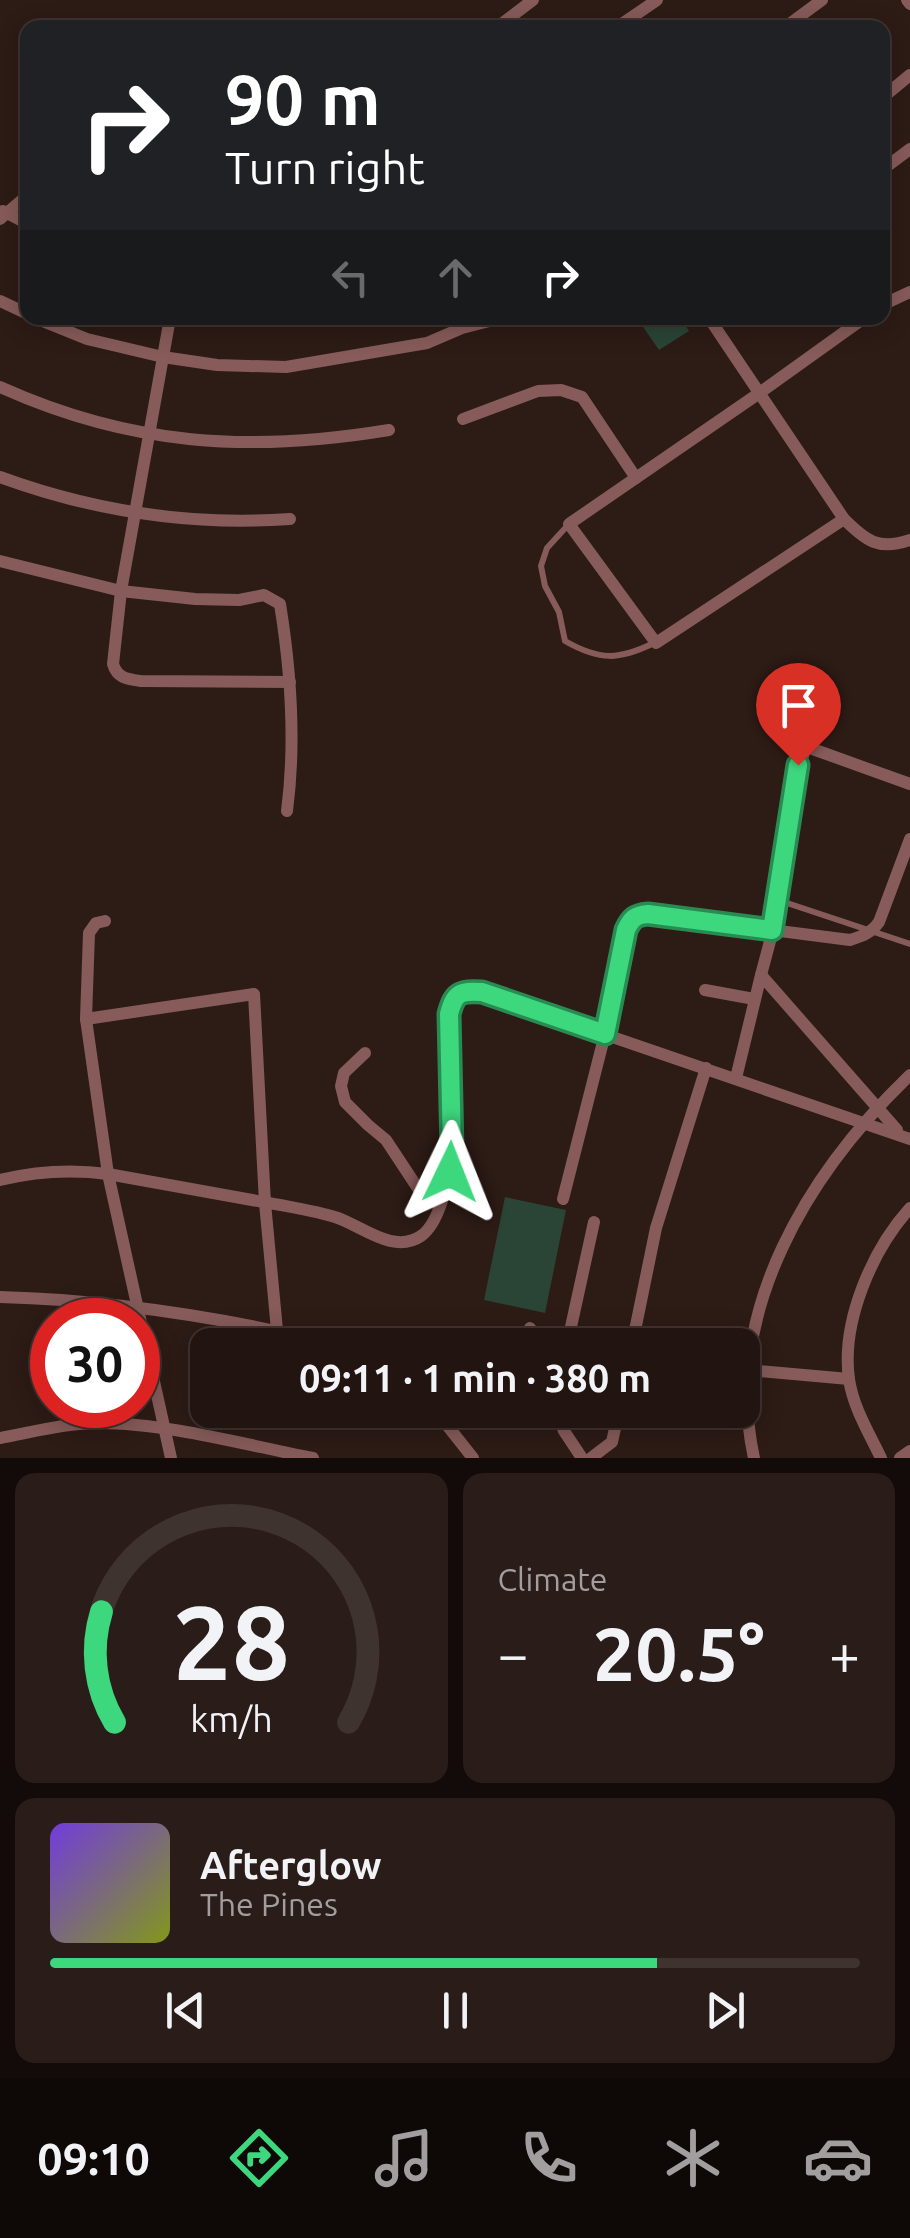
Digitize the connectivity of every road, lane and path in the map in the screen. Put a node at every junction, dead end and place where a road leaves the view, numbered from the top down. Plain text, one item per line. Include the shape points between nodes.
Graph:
1 (533, 0) edge
2 (657, 0) edge
3 (822, 0) edge
4 (507, 20) edge
5 (628, 20) edge
6 (795, 20) edge
7 (910, 76) edge
8 (890, 92) edge
9 (52, 325) edge
10 (169, 325) edge
11 (474, 325) edge
12 (714, 325) edge
13 (854, 325) edge
14 (163, 357) junction
15 (0, 387) edge
16 (758, 394) junction
17 (462, 419) dead end
18 (389, 430) dead end
19 (149, 434) junction
20 (0, 476) edge
21 (636, 478) junction
22 (135, 513) junction
23 (290, 519) dead end
24 (844, 519) junction
25 (569, 524) junction
26 (910, 540) edge
27 (0, 561) edge
28 (121, 591) junction
29 (656, 643) junction
30 (290, 682) junction
31 (815, 701) dead end
32 (807, 746) junction
33 (910, 784) edge
34 (287, 811) dead end
35 (910, 839) edge
36 (777, 899) junction
37 (105, 921) dead end
38 (772, 930) junction
39 (873, 930) junction
40 (910, 944) edge
41 (762, 975) junction
42 (705, 990) dead end
43 (754, 999) junction
44 (86, 1019) junction
45 (605, 1034) junction
46 (365, 1053) dead end
47 (706, 1068) junction
48 (910, 1075) edge
49 (736, 1078) junction
50 (876, 1108) junction
51 (864, 1122) junction
52 (907, 1140) edge
53 (108, 1174) junction
54 (0, 1180) edge
55 (563, 1199) dead end
56 (265, 1202) junction
57 (439, 1205) junction
58 (910, 1208) edge
59 (594, 1222) dead end
60 (0, 1297) edge
61 (134, 1298) edge
62 (30, 1299) edge
63 (160, 1312) edge
64 (264, 1328) edge
65 (277, 1328) edge
66 (571, 1328) edge
67 (636, 1328) edge
68 (755, 1328) edge
69 (760, 1371) edge
70 (849, 1379) junction
71 (160, 1412) edge
72 (449, 1428) edge
73 (563, 1428) edge
74 (615, 1428) edge
75 (750, 1428) edge
76 (164, 1429) junction
77 (0, 1438) edge
78 (910, 1451) edge
79 (171, 1458) edge
80 (314, 1458) edge
81 (473, 1458) edge
82 (582, 1458) edge
83 (590, 1458) edge
84 (754, 1458) edge
85 (881, 1458) edge
86 (900, 1458) edge

1 - 4 street
2 - 5 street
3 - 6 street
7 - 8 street
9 - 14 street
10 - 14 street
11 - 14 street via 427,343 286,366
12 - 16 street
13 - 16 street
14 - 19 street
15 - 19 street
16 - 21 street
16 - 24 street
17 - 21 street via 538,391 582,397
18 - 19 street via 258,444
19 - 22 street
20 - 22 street
21 - 25 street
22 - 23 street
22 - 28 street
24 - 26 street via 875,542
24 - 29 street
25 - 29 street
25 - 29 lane via 541,566 565,642 608,657
27 - 28 street
28 - 30 street via 195,600 264,595 280,604
28 - 30 street via 113,664 126,679
30 - 34 street
31 - 32 street
32 - 33 street
32 - 36 street via 796,776
35 - 39 street
36 - 38 street
36 - 39 lane
37 - 44 street via 89,933
38 - 39 street via 850,940
38 - 41 street
38 - 45 street via 637,915 626,930
39 - 40 lane
41 - 43 street
41 - 50 street
42 - 43 street
43 - 49 street
44 - 53 street
44 - 56 street via 254,994
45 - 47 street
45 - 55 street
45 - 57 street via 482,992 458,994 449,1014 452,1151
46 - 57 street via 344,1073 345,1102
47 - 49 street
47 - 67 street via 660,1213
48 - 50 street
49 - 51 street
50 - 51 street
50 - 52 street
51 - 52 street
51 - 68 street via 815,1185 778,1254
53 - 54 street via 71,1169
53 - 56 street
53 - 61 street
56 - 57 street via 404,1242 421,1236
56 - 65 street
58 - 70 street via 880,1248 859,1298
59 - 66 street
60 - 62 street
63 - 64 street
69 - 70 street
70 - 85 street
71 - 76 street
72 - 81 street
73 - 82 street
74 - 83 street via 612,1442
75 - 84 street
76 - 77 street via 100,1423
76 - 79 street
76 - 80 street
78 - 86 street

